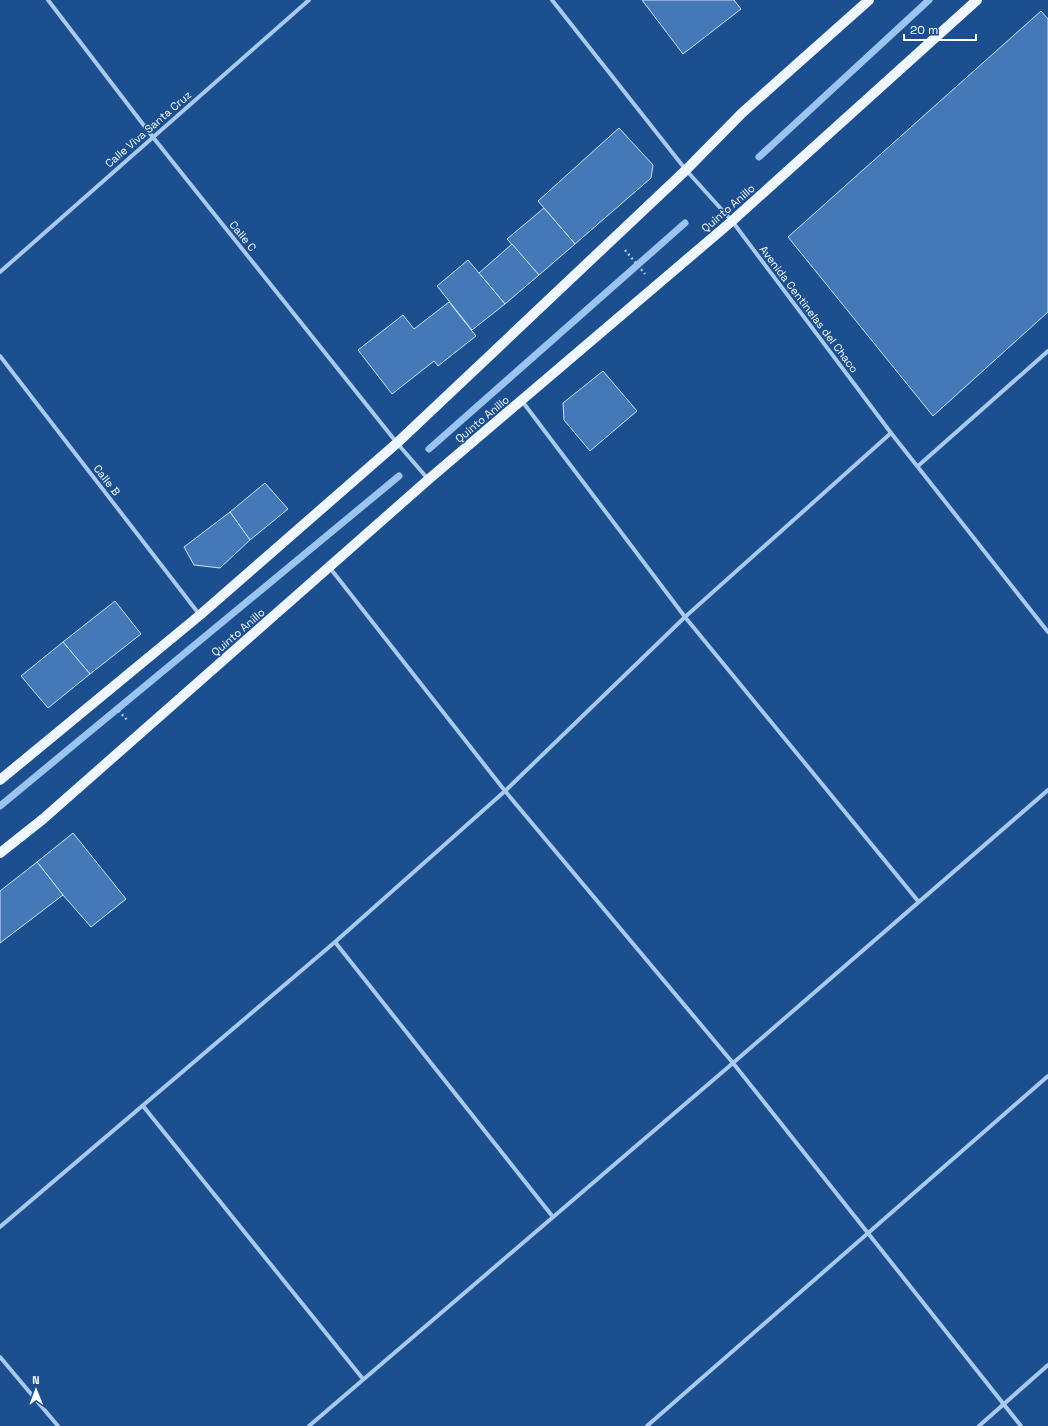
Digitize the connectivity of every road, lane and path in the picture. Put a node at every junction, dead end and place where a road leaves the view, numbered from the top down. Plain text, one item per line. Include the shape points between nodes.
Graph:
1 (48, 0) edge
2 (309, 0) edge
3 (552, 0) edge
4 (870, 0) edge
5 (977, 0) edge
6 (152, 136) junction
7 (686, 170) junction
8 (732, 221) junction
9 (627, 252) dead end
10 (0, 272) edge
11 (645, 274) dead end
12 (1048, 351) edge
13 (0, 356) edge
14 (522, 401) junction
15 (891, 433) junction
16 (397, 443) junction
17 (918, 466) junction
18 (429, 479) junction
19 (329, 568) junction
20 (200, 615) junction
21 (685, 617) junction
22 (1048, 632) edge
23 (112, 702) dead end
24 (129, 722) dead end
25 (1, 776) edge
26 (1048, 790) edge
27 (506, 791) junction
28 (0, 853) edge
29 (918, 901) junction
30 (335, 942) junction
31 (734, 1063) junction
32 (1048, 1076) edge
33 (143, 1106) junction
34 (553, 1217) junction
35 (0, 1226) edge
36 (867, 1233) junction
37 (0, 1357) edge
38 (1048, 1365) edge
39 (363, 1379) junction
40 (1004, 1404) junction
41 (58, 1426) edge
42 (308, 1426) edge
43 (647, 1426) edge
44 (979, 1426) edge
45 (1020, 1426) edge

1 - 6 street, Calle C
2 - 6 street, Calle Viva Santa Cruz
3 - 7 street, Avenida Centinelas del Chaco
4 - 7 main road via 742,113
5 - 8 main road, Quinto Anillo
6 - 10 street, Calle Viva Santa Cruz
6 - 16 street, Calle C
7 - 8 street, Avenida Centinelas del Chaco
7 - 16 main road
8 - 14 main road, Quinto Anillo
8 - 15 street, Avenida Centinelas del Chaco
9 - 11 path
12 - 17 street
13 - 20 street, Calle B
14 - 18 main road, Quinto Anillo
14 - 21 street
15 - 17 street, Avenida Centinelas del Chaco
15 - 21 street
16 - 18 street, Calle C
16 - 20 main road
17 - 22 street, Avenida Centinelas del Chaco
18 - 19 main road, Quinto Anillo
19 - 27 street
19 - 28 main road, Quinto Anillo via 49,814
20 - 25 main road
21 - 27 street
21 - 29 street
23 - 24 path
26 - 29 street
27 - 30 street
27 - 31 street
29 - 31 street
30 - 33 street
30 - 34 street
31 - 34 street
31 - 36 street
32 - 36 street
33 - 35 street
33 - 39 street
34 - 39 street
36 - 40 street
36 - 43 street
37 - 41 street
38 - 40 street
39 - 42 street
40 - 44 street
40 - 45 street

